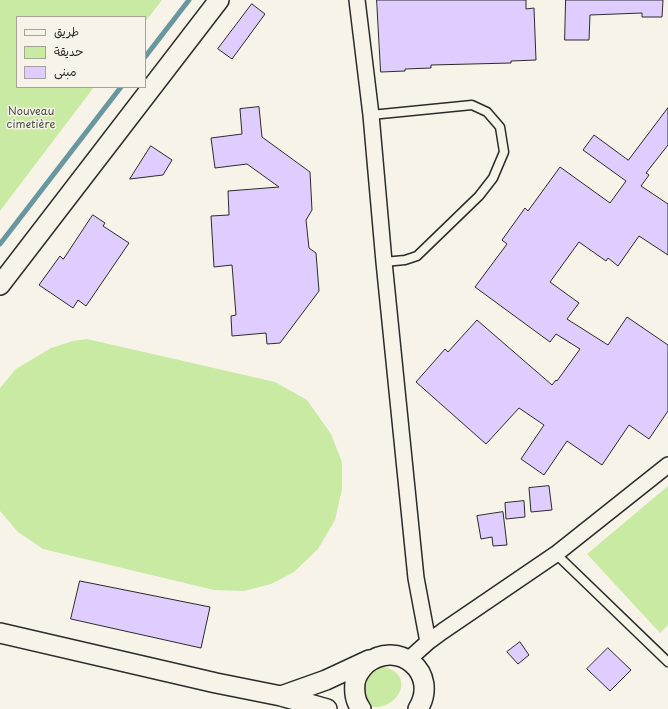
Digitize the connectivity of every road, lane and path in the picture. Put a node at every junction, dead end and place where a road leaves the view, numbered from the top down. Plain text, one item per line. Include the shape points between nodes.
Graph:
1 (220, 0) edge
2 (358, 0) edge
3 (371, 115) junction
4 (384, 262) junction
5 (0, 284) edge
6 (668, 465) edge
7 (556, 554) junction
8 (0, 632) edge
9 (428, 642) junction
10 (372, 659) junction
11 (408, 660) junction
12 (668, 662) edge
13 (424, 687) junction
14 (281, 696) junction
15 (327, 709) edge
16 (361, 709) edge
17 (418, 709) edge
18 (428, 709) edge

1 - 5 street
2 - 3 street
3 - 4 street
3 - 4 lane via 472,105 487,112 500,127 504,152 493,178 479,196 417,256
4 - 9 street via 416,578
6 - 7 street
7 - 9 street
7 - 12 lane
8 - 14 street
9 - 11 street
10 - 11 street via 384,655 397,655
10 - 14 street via 326,680
10 - 16 street via 362,668 356,680 354,693
11 - 13 street via 418,669
13 - 17 street via 422,702
13 - 18 street
14 - 15 street

